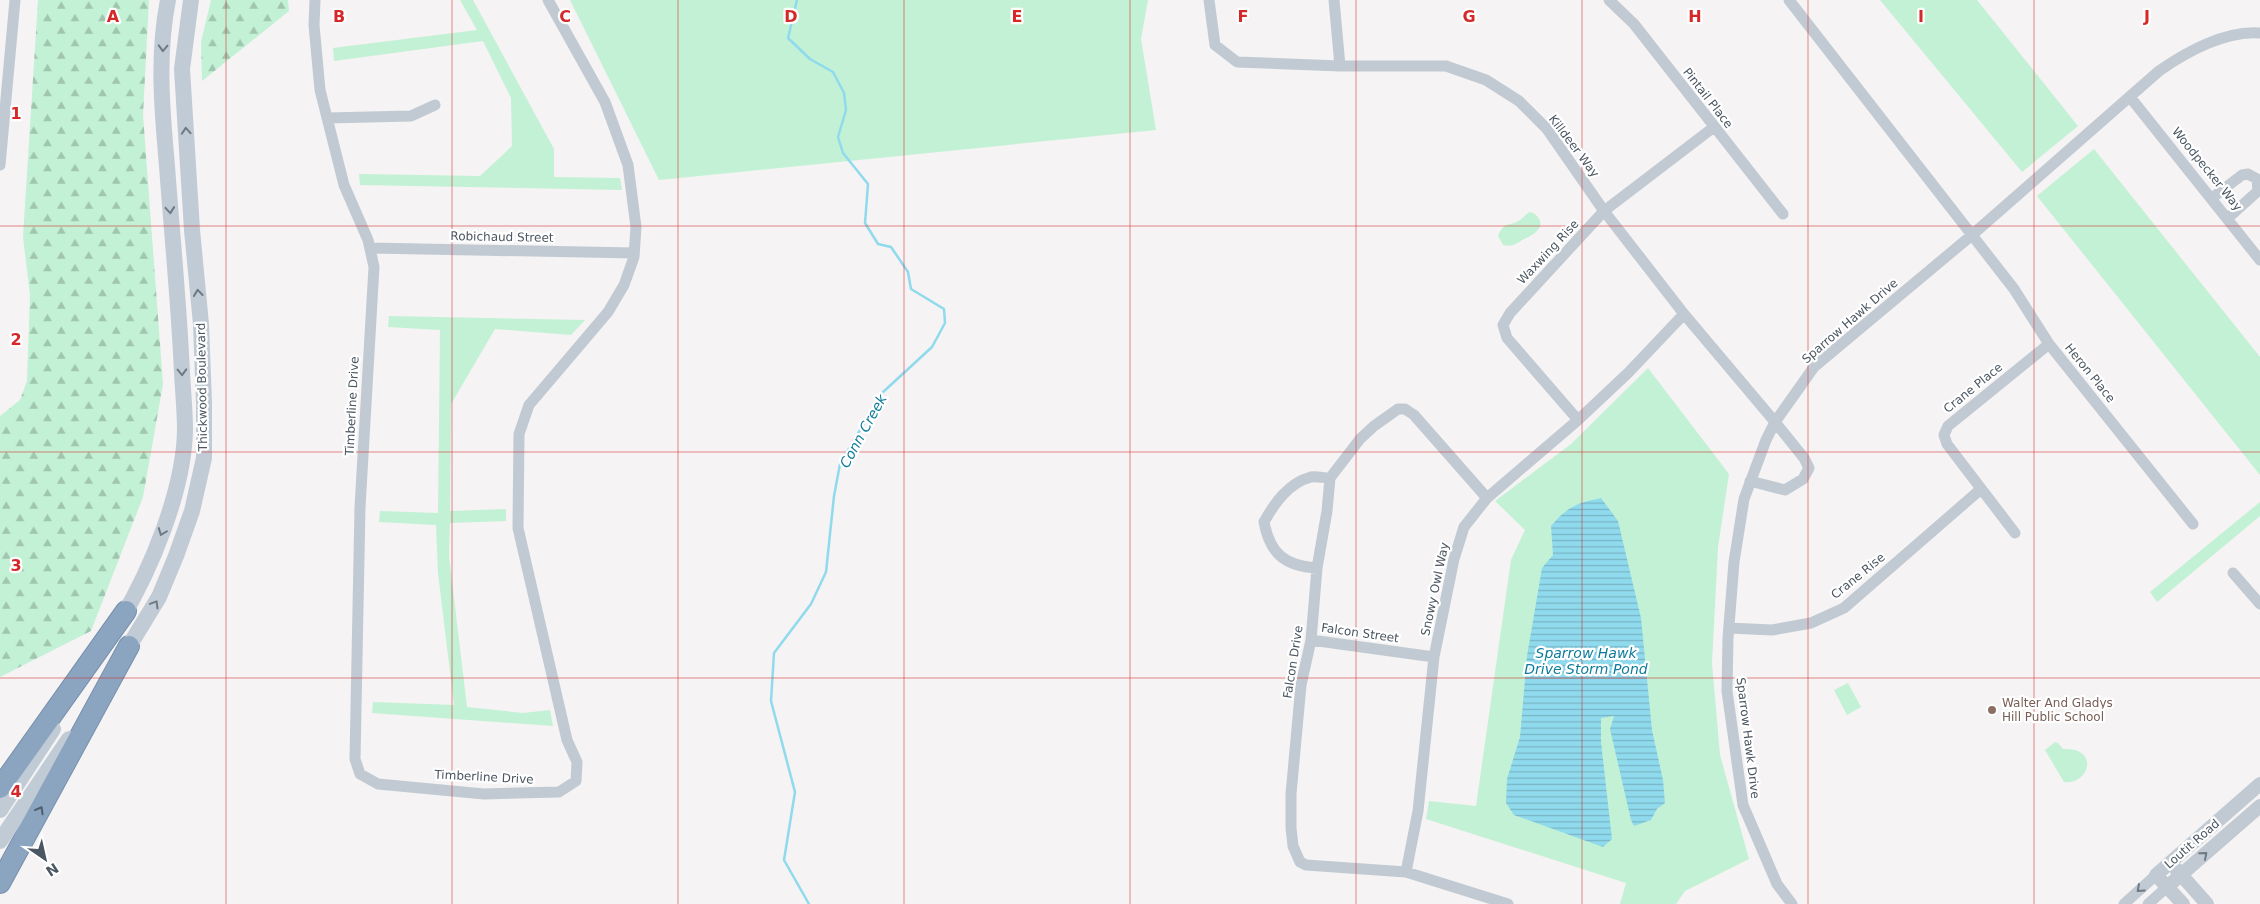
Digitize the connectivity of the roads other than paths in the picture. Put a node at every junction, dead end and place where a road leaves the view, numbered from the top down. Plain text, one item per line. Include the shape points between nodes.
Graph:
1 (15, 0) edge
2 (168, 0) edge
3 (191, 0) edge
4 (315, 0) edge
5 (548, 0) edge
6 (1209, 0) edge
7 (1334, 0) edge
8 (1609, 0) edge
9 (1789, 0) edge
10 (2260, 33) edge
11 (1340, 66) junction
12 (2130, 97) junction
13 (435, 106) dead end
14 (327, 118) junction
15 (1714, 128) junction
16 (0, 165) edge
17 (2212, 198) junction
18 (1604, 211) junction
19 (1783, 214) dead end
20 (2228, 218) junction
21 (1972, 235) junction
22 (370, 248) junction
23 (634, 253) junction
24 (2260, 260) edge
25 (1684, 314) junction
26 (2049, 344) junction
27 (1578, 420) junction
28 (1775, 422) junction
29 (1330, 478) junction
30 (1750, 481) junction
31 (1981, 489) junction
32 (1487, 498) junction
33 (2193, 524) dead end
34 (2015, 533) dead end
35 (1317, 568) junction
36 (2234, 573) dead end
37 (2260, 604) edge
38 (126, 611) junction
39 (1729, 628) junction
40 (1311, 640) junction
41 (129, 646) junction
42 (1434, 658) junction
43 (2260, 784) edge
44 (0, 788) edge
45 (2260, 806) edge
46 (0, 810) edge
47 (0, 841) edge
48 (2170, 862) junction
49 (1406, 872) junction
50 (2156, 875) junction
51 (2181, 875) junction
52 (0, 884) edge
53 (2167, 887) junction
54 (1508, 904) edge
55 (1792, 904) edge
56 (2124, 904) edge
57 (2148, 904) edge
58 (2183, 904) edge
59 (2207, 904) edge

1 - 16 street
2 -> 38 main road, Thickwood Boulevard via 161,96 185,430 180,466 164,527
41 -> 3 main road, Thickwood Boulevard via 158,598 176,556 192,510 204,458 201,324 182,69
4 - 14 street, Timberline Drive via 320,90
5 - 23 street, Timberline Drive via 605,102 628,165 636,228
6 - 11 street, Killdeer Way via 1215,45 1237,62
7 - 11 street
8 - 15 street, Pintail Place via 1634,24
9 - 21 street
10 - 12 street, Sparrow Hawk Drive via 2223,39 2192,50 2159,71
11 - 18 street, Killdeer Way via 1446,66 1486,80 1519,101 1547,129
12 - 17 street, Woodpecker Way
12 - 21 street, Sparrow Hawk Drive
13 - 14 street via 411,116
14 - 22 street, Timberline Drive via 344,185
15 - 18 street, Waxwing Rise
15 - 19 street, Pintail Place
17 - 20 street, Woodpecker Way
17 - 20 street via 2242,175 2248,174 2257,179 2258,191
18 - 25 street, Killdeer Way
18 - 27 street, Waxwing Rise via 1510,313 1503,325 1507,338
20 - 24 street, Woodpecker Way
21 - 26 street, Heron Place via 2014,289
21 - 28 street, Sparrow Hawk Drive via 1814,367
22 - 23 street, Robichaud Street
22 - 23 street, Timberline Drive via 374,267 360,507 355,759 360,774 378,784 484,794 559,792 576,781 577,762 567,740 518,528 519,434 529,405 608,312 624,285
25 - 27 street, Snowy Owl Way
25 - 28 street, Killdeer Way
26 - 31 street, Crane Place via 1948,426 1944,436 1947,444
26 - 33 street, Heron Place
27 - 32 street, Snowy Owl Way
28 - 30 street, Sparrow Hawk Drive
28 - 30 street, Killdeer Way via 1808,464 1807,474 1785,490
29 - 32 street via 1360,439 1398,409 1414,415
29 - 35 street, Falcon Drive
29 - 35 street via 1312,477 1291,487 1275,503 1264,522 1267,540 1276,553 1295,565
30 - 39 street, Sparrow Hawk Drive via 1744,498 1734,562
31 - 34 street, Crane Place
31 - 39 street, Crane Rise via 1844,608 1812,623 1772,630
32 - 42 street, Snowy Owl Way via 1464,527 1454,559
35 - 40 street, Falcon Drive
36 - 37 street
38 - 44 highway
38 - 46 main road, Thickwood Boulevard
39 - 55 street, Sparrow Hawk Drive via 1727,691 1743,806 1777,884
40 - 42 street, Falcon Street
40 - 49 street, Falcon Drive via 1301,685 1291,794 1291,828 1296,856 1306,865
41 - 47 main road, Thickwood Boulevard
52 -> 41 highway
42 - 49 street, Snowy Owl Way via 1418,811
43 - 48 street, Loutit Road
51 -> 45 street, Loutit Road
48 - 50 street, Loutit Road
48 - 51 street
49 - 54 street, Falcon Drive
50 - 53 street
50 -> 56 street, Loutit Road
51 - 53 street, Loutit Road
51 - 59 street
53 - 57 street, Loutit Road
53 - 58 street

